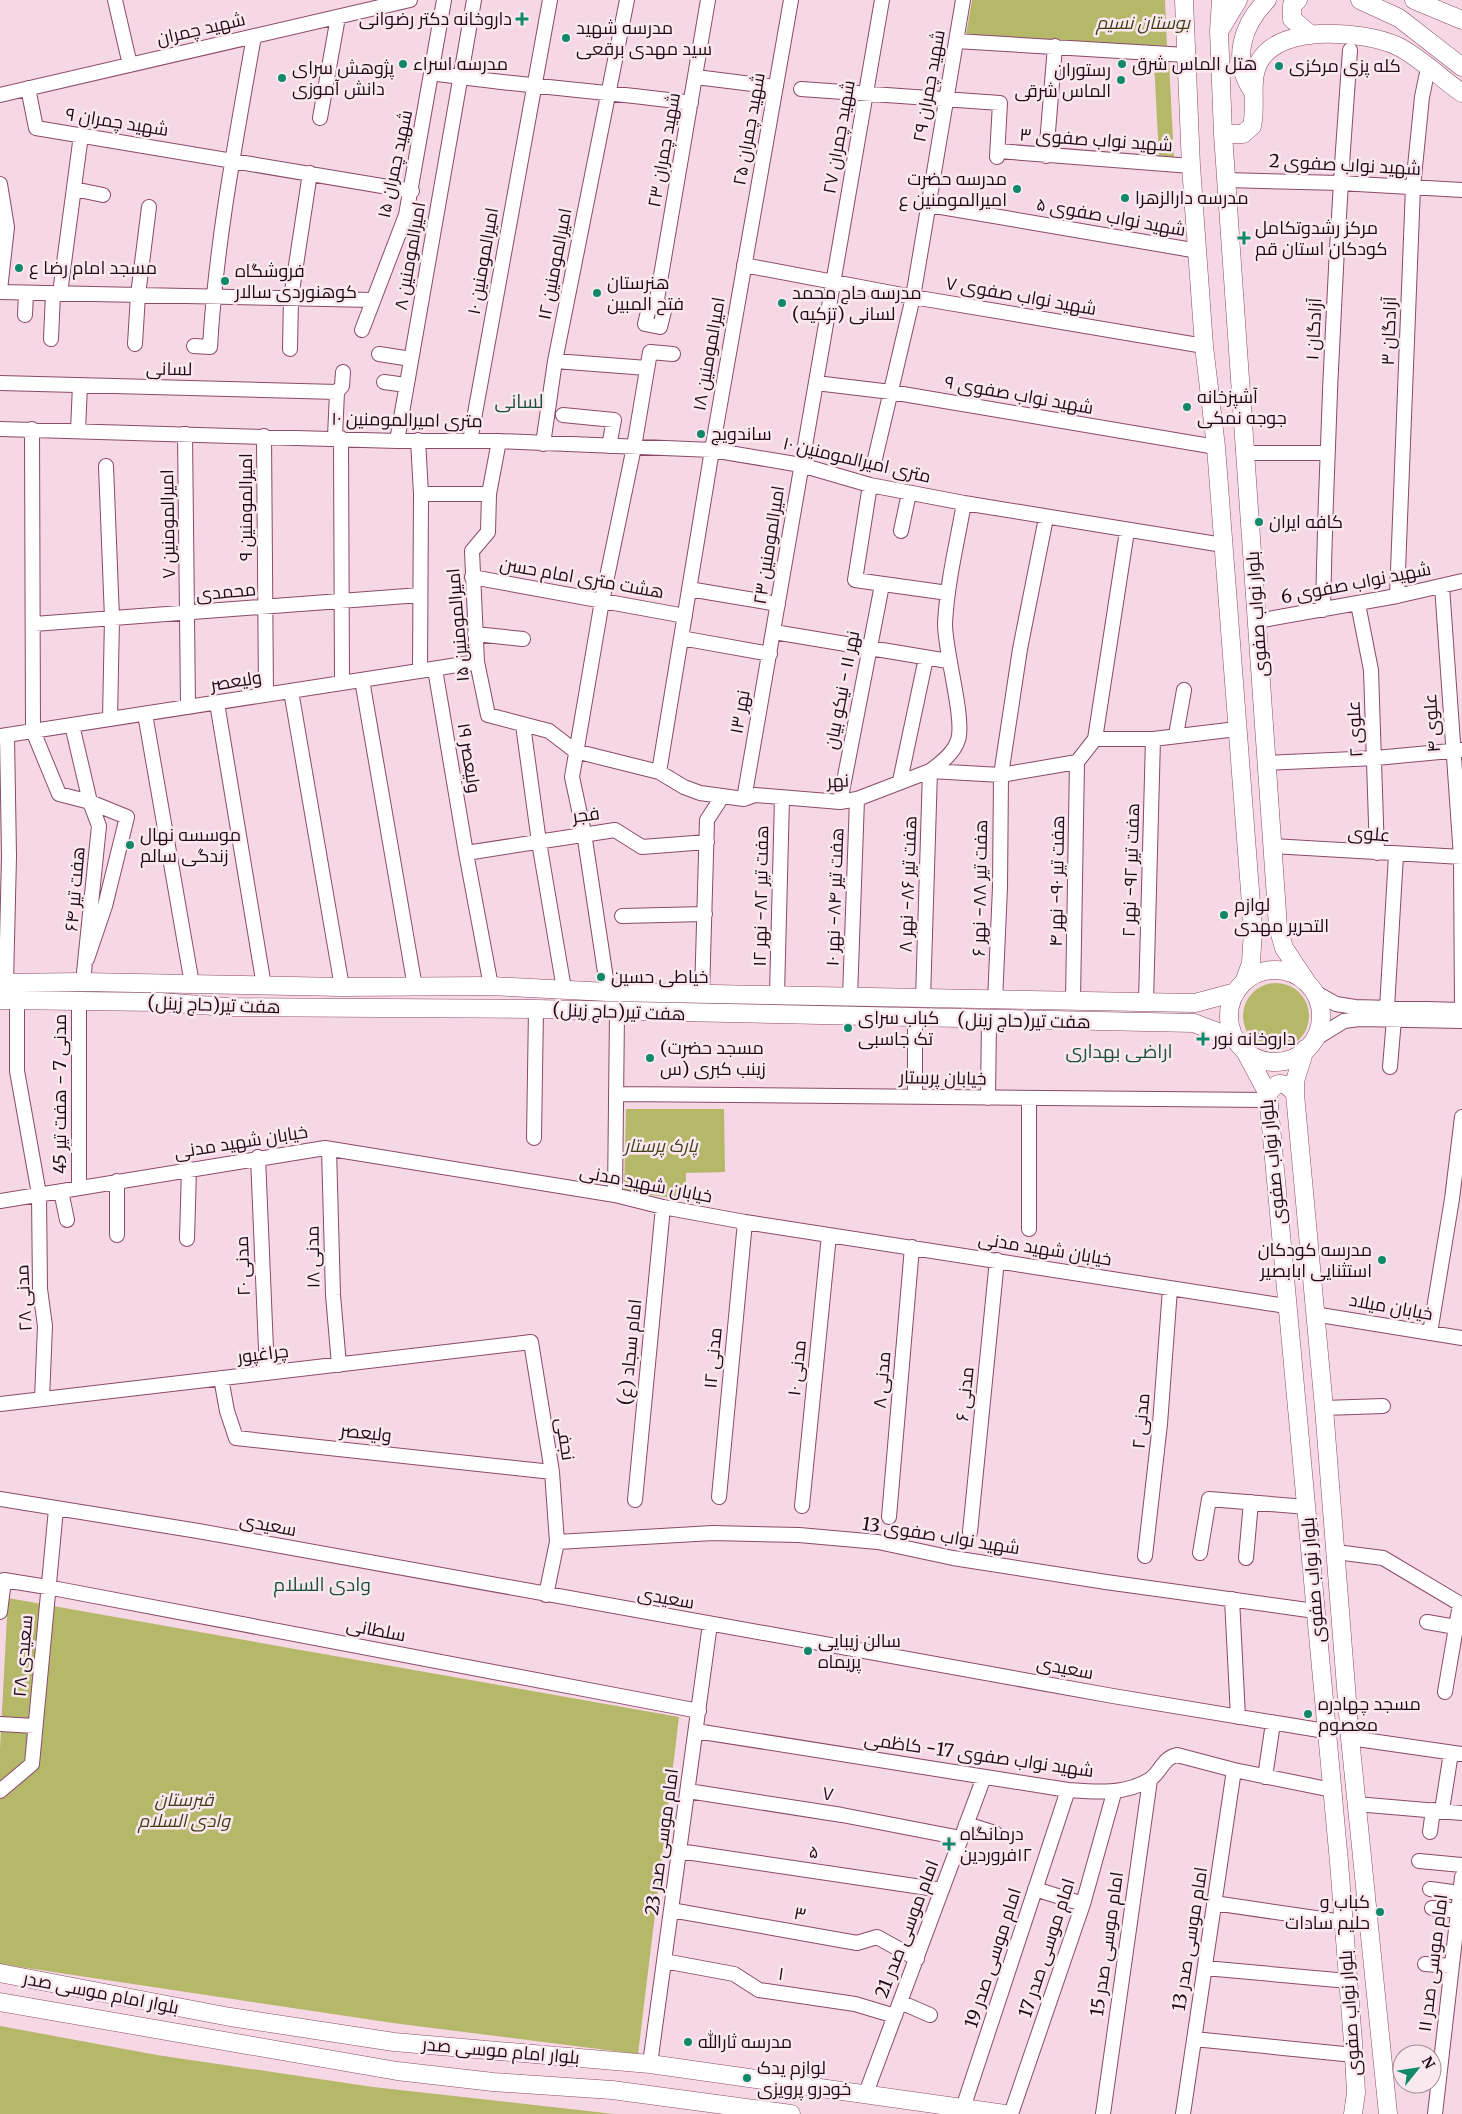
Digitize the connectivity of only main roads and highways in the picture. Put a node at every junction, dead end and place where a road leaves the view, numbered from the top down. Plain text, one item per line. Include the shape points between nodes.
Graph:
1 (1184, 0) edge
2 (1221, 0) edge
3 (1238, 0) edge
4 (1267, 0) edge
5 (1298, 0) edge
6 (1360, 0) edge
7 (1414, 0) edge
8 (1462, 20) edge
9 (1220, 31) junction
10 (1311, 35) junction
11 (1462, 66) edge
12 (1253, 93) junction
13 (1462, 93) edge
14 (1224, 134) junction
15 (1278, 927) junction
16 (1253, 930) junction
17 (1241, 986) junction
18 (1311, 987) junction
19 (6, 992) edge
20 (1196, 1004) junction
21 (1194, 1024) junction
22 (1312, 1043) junction
23 (1240, 1045) junction
24 (1295, 1094) junction
25 (1268, 1097) junction
26 (0, 1973) edge
27 (0, 2002) edge
28 (1384, 2089) junction
29 (1356, 2093) junction
30 (791, 2114) edge
31 (1005, 2114) edge
32 (1353, 2114) edge
33 (1388, 2114) edge

1 - 16 main road, بلوار نواب صفوی via 1191,166 1204,346 1216,447
2 - 9 main road, بلوار نواب صفوی
3 - 9 main road
4 - 12 main road via 1249,22 1241,49 1244,73
5 - 10 main road via 1292,5 1292,19
6 - 11 main road via 1399,18
7 - 8 main road
9 - 14 main road, بلوار نواب صفوی
10 - 12 main road via 1284,42 1267,51 1258,63
10 - 13 main road via 1340,34 1381,40 1400,48
12 - 14 main road via 1253,119 1249,130 1243,134
14 - 15 main road, بلوار نواب صفوی
15 - 16 main road via 1273,937 1266,941
15 - 18 main road, بلوار نواب صفوی via 1284,948
16 - 17 main road, بلوار نواب صفوی via 1251,963
17 - 18 main road via 1260,972 1276,969 1292,972
17 - 20 main road, هفت تیر(حاج زینل)
17 - 23 main road via 1230,1007 1230,1024
18 - 22 main road via 1321,1007 1322,1022
19 - 20 main road, هفت تیر(حاج زینل) via 84,982 342,988 491,986 608,992
19 - 21 main road, هفت تیر(حاج زینل) via 79,1001 254,1007 536,1009
20 - 21 main road via 1203,1014 1202,1019
21 - 23 main road, هفت تیر(حاج زینل)
22 - 23 main road via 1291,1060 1275,1062 1260,1059
22 - 24 main road, بلوار نواب صفوی via 1295,1081
23 - 25 main road, بلوار نواب صفوی
24 - 25 main road via 1288,1085 1281,1083 1274,1086
24 - 28 main road, بلوار نواب صفوی via 1350,1738
25 - 29 main road, بلوار نواب صفوی via 1307,1507
26 - 31 main road, بلوار امام موسی صدر via 230,2018 394,2042 650,2064
27 - 30 main road, بلوار امام موسی صدر via 397,2071 493,2082 612,2090
28 - 29 main road via 1378,2099 1369,2102 1361,2100
28 - 33 main road, بلوار نواب صفوی
29 - 32 main road, بلوار نواب صفوی

